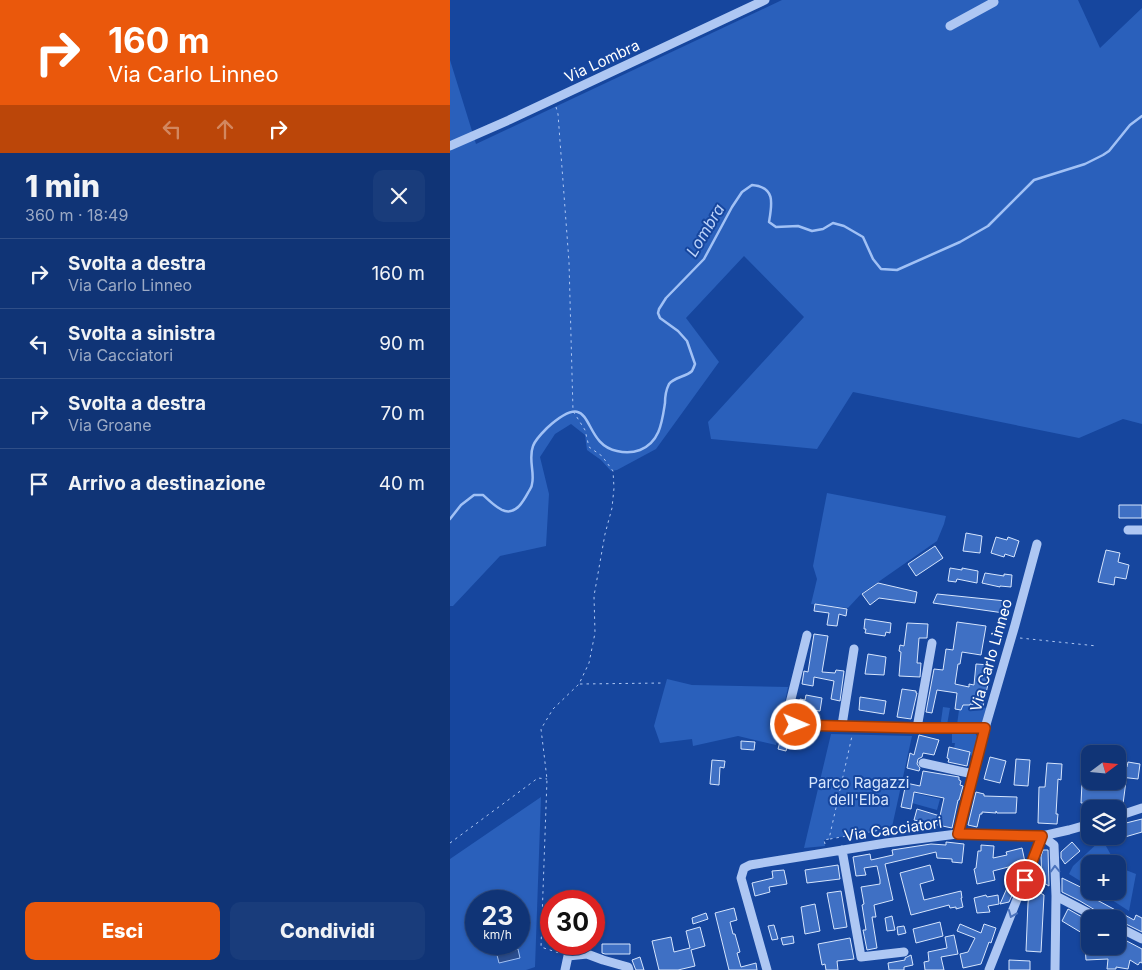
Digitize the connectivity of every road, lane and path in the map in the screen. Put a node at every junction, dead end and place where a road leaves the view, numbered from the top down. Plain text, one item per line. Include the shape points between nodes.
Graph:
1 (765, 0) edge
2 (996, 1) edge
3 (950, 26) dead end
4 (554, 100) junction
5 (450, 146) edge
6 (1128, 530) dead end
7 (1142, 530) edge
8 (1036, 544) dead end
9 (807, 635) dead end
10 (1012, 637) junction
11 (932, 643) dead end
12 (1097, 646) dead end
13 (854, 649) dead end
14 (664, 683) dead end
15 (579, 684) junction
16 (842, 725) junction
17 (854, 726) junction
18 (917, 728) junction
19 (985, 728) junction
20 (923, 763) dead end
21 (973, 774) junction
22 (547, 779) junction
23 (1142, 808) edge
24 (1126, 813) edge
25 (1081, 826) edge
26 (958, 834) junction
27 (1042, 836) junction
28 (890, 842) junction
29 (450, 843) edge
30 (842, 850) junction
31 (1056, 896) junction
32 (1083, 910) edge
33 (1126, 931) edge
34 (1142, 940) edge
35 (904, 952) dead end
36 (568, 956) junction
37 (629, 969) edge
38 (565, 970) edge
39 (767, 970) edge
40 (989, 970) edge
41 (1055, 970) edge

1 - 4 street, Via Lombra
2 - 3 street
4 - 5 street, Via Lombra
4 - 15 path via 558,114 569,262 573,411 585,430 589,447 602,456 613,471 614,488 594,596 595,633 589,663
6 - 7 street
8 - 10 street, Via Carlo Linneo
9 - 16 street via 788,719 796,725
10 - 12 path
10 - 19 street, Via Carlo Linneo
11 - 18 street
13 - 16 street
14 - 15 path
15 - 22 path via 553,709 541,729
16 - 17 street
17 - 18 street
17 - 28 path via 829,839 886,829
18 - 19 street
19 - 21 street, Via Carlo Linneo
20 - 21 street
21 - 26 street, Via Carlo Linneo
22 - 29 path via 538,778
22 - 36 path via 541,947
23 - 24 street
25 - 27 street, Via Cacciatori
26 - 27 street, Via Cacciatori
26 - 28 street, Via Cacciatori
31 -> 27 street via 1054,845
27 -> 40 street
28 - 30 street, Via Cacciatori
30 - 35 street via 860,957
30 - 39 street, Via Cacciatori via 750,864 744,868 741,878
31 - 32 street
31 - 41 street
33 - 34 street
36 - 37 street via 587,954
36 - 38 street

